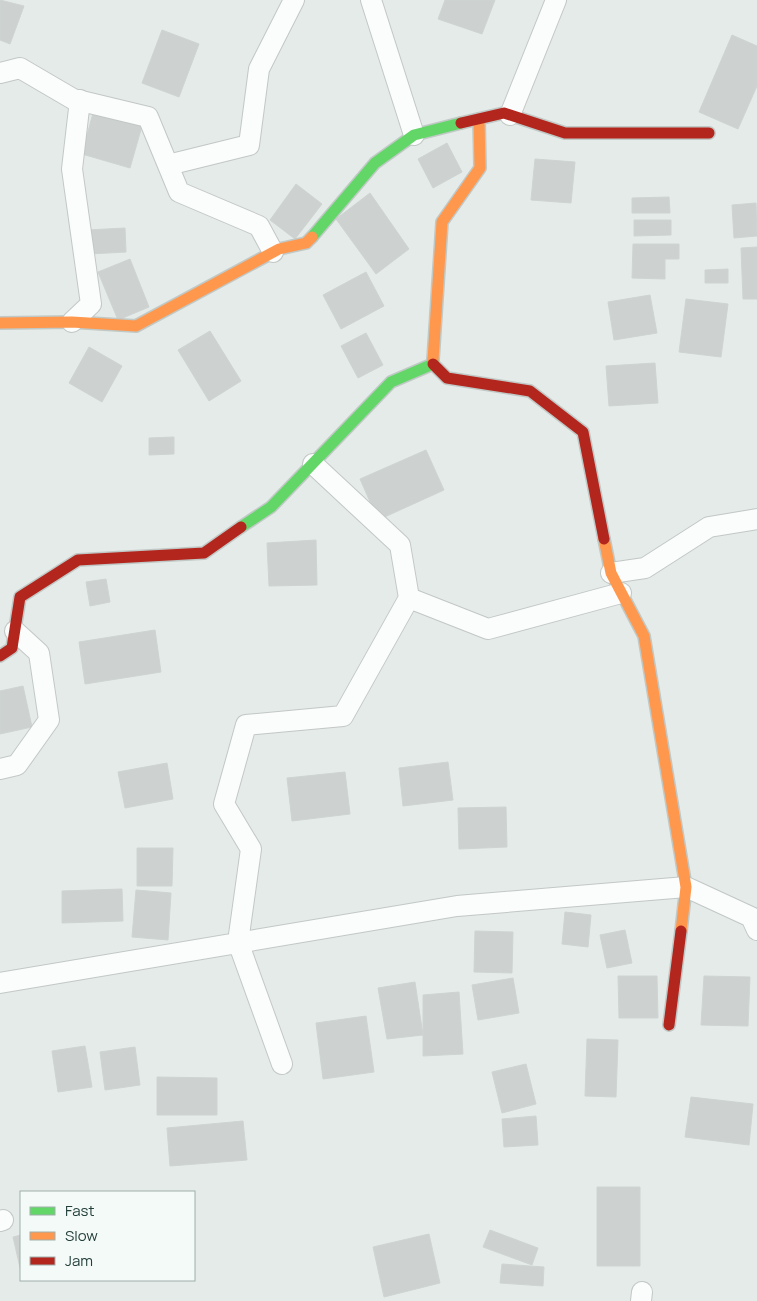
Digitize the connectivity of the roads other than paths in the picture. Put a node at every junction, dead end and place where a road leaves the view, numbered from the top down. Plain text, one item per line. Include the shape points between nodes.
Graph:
1 (294, 0) edge
2 (371, 0) edge
3 (556, 0) edge
4 (0, 72) edge
5 (80, 100) junction
6 (510, 115) junction
7 (479, 119) junction
8 (709, 133) dead end
9 (414, 135) junction
10 (168, 165) junction
11 (273, 252) junction
12 (72, 322) junction
13 (0, 323) edge
14 (433, 364) junction
15 (313, 464) junction
16 (757, 519) edge
17 (611, 573) junction
18 (621, 593) junction
19 (409, 598) junction
20 (15, 631) junction
21 (0, 656) edge
22 (0, 769) edge
23 (686, 887) junction
24 (757, 930) edge
25 (238, 942) junction
26 (0, 983) edge
27 (669, 1025) dead end
28 (282, 1064) dead end

1 - 10 street via 259,69 249,145
2 - 9 street
3 - 6 street
4 - 5 street via 20,68
5 - 10 street via 148,117
5 - 12 street via 72,169 91,304
6 - 7 street via 504,113
6 - 8 street via 565,133
7 - 9 street
7 - 14 street via 480,168 442,222
9 - 11 street via 375,163 306,243
10 - 11 street via 179,192 259,226
11 - 12 street via 136,326
12 - 13 street
14 - 15 street via 391,382
14 - 17 street via 447,378 530,391 583,432
15 - 19 street via 400,545
15 - 20 street via 271,507 204,553 78,560 20,597
16 - 17 street via 709,527 645,568
17 - 18 street
18 - 19 street via 488,629
18 - 23 street via 644,636
19 - 25 street via 343,716 246,725 224,804 252,849
20 - 21 street via 12,648
20 - 22 street via 39,653 49,720 17,764
23 - 24 street via 751,917
23 - 25 street via 457,906
23 - 27 street
25 - 26 street
25 - 28 street

